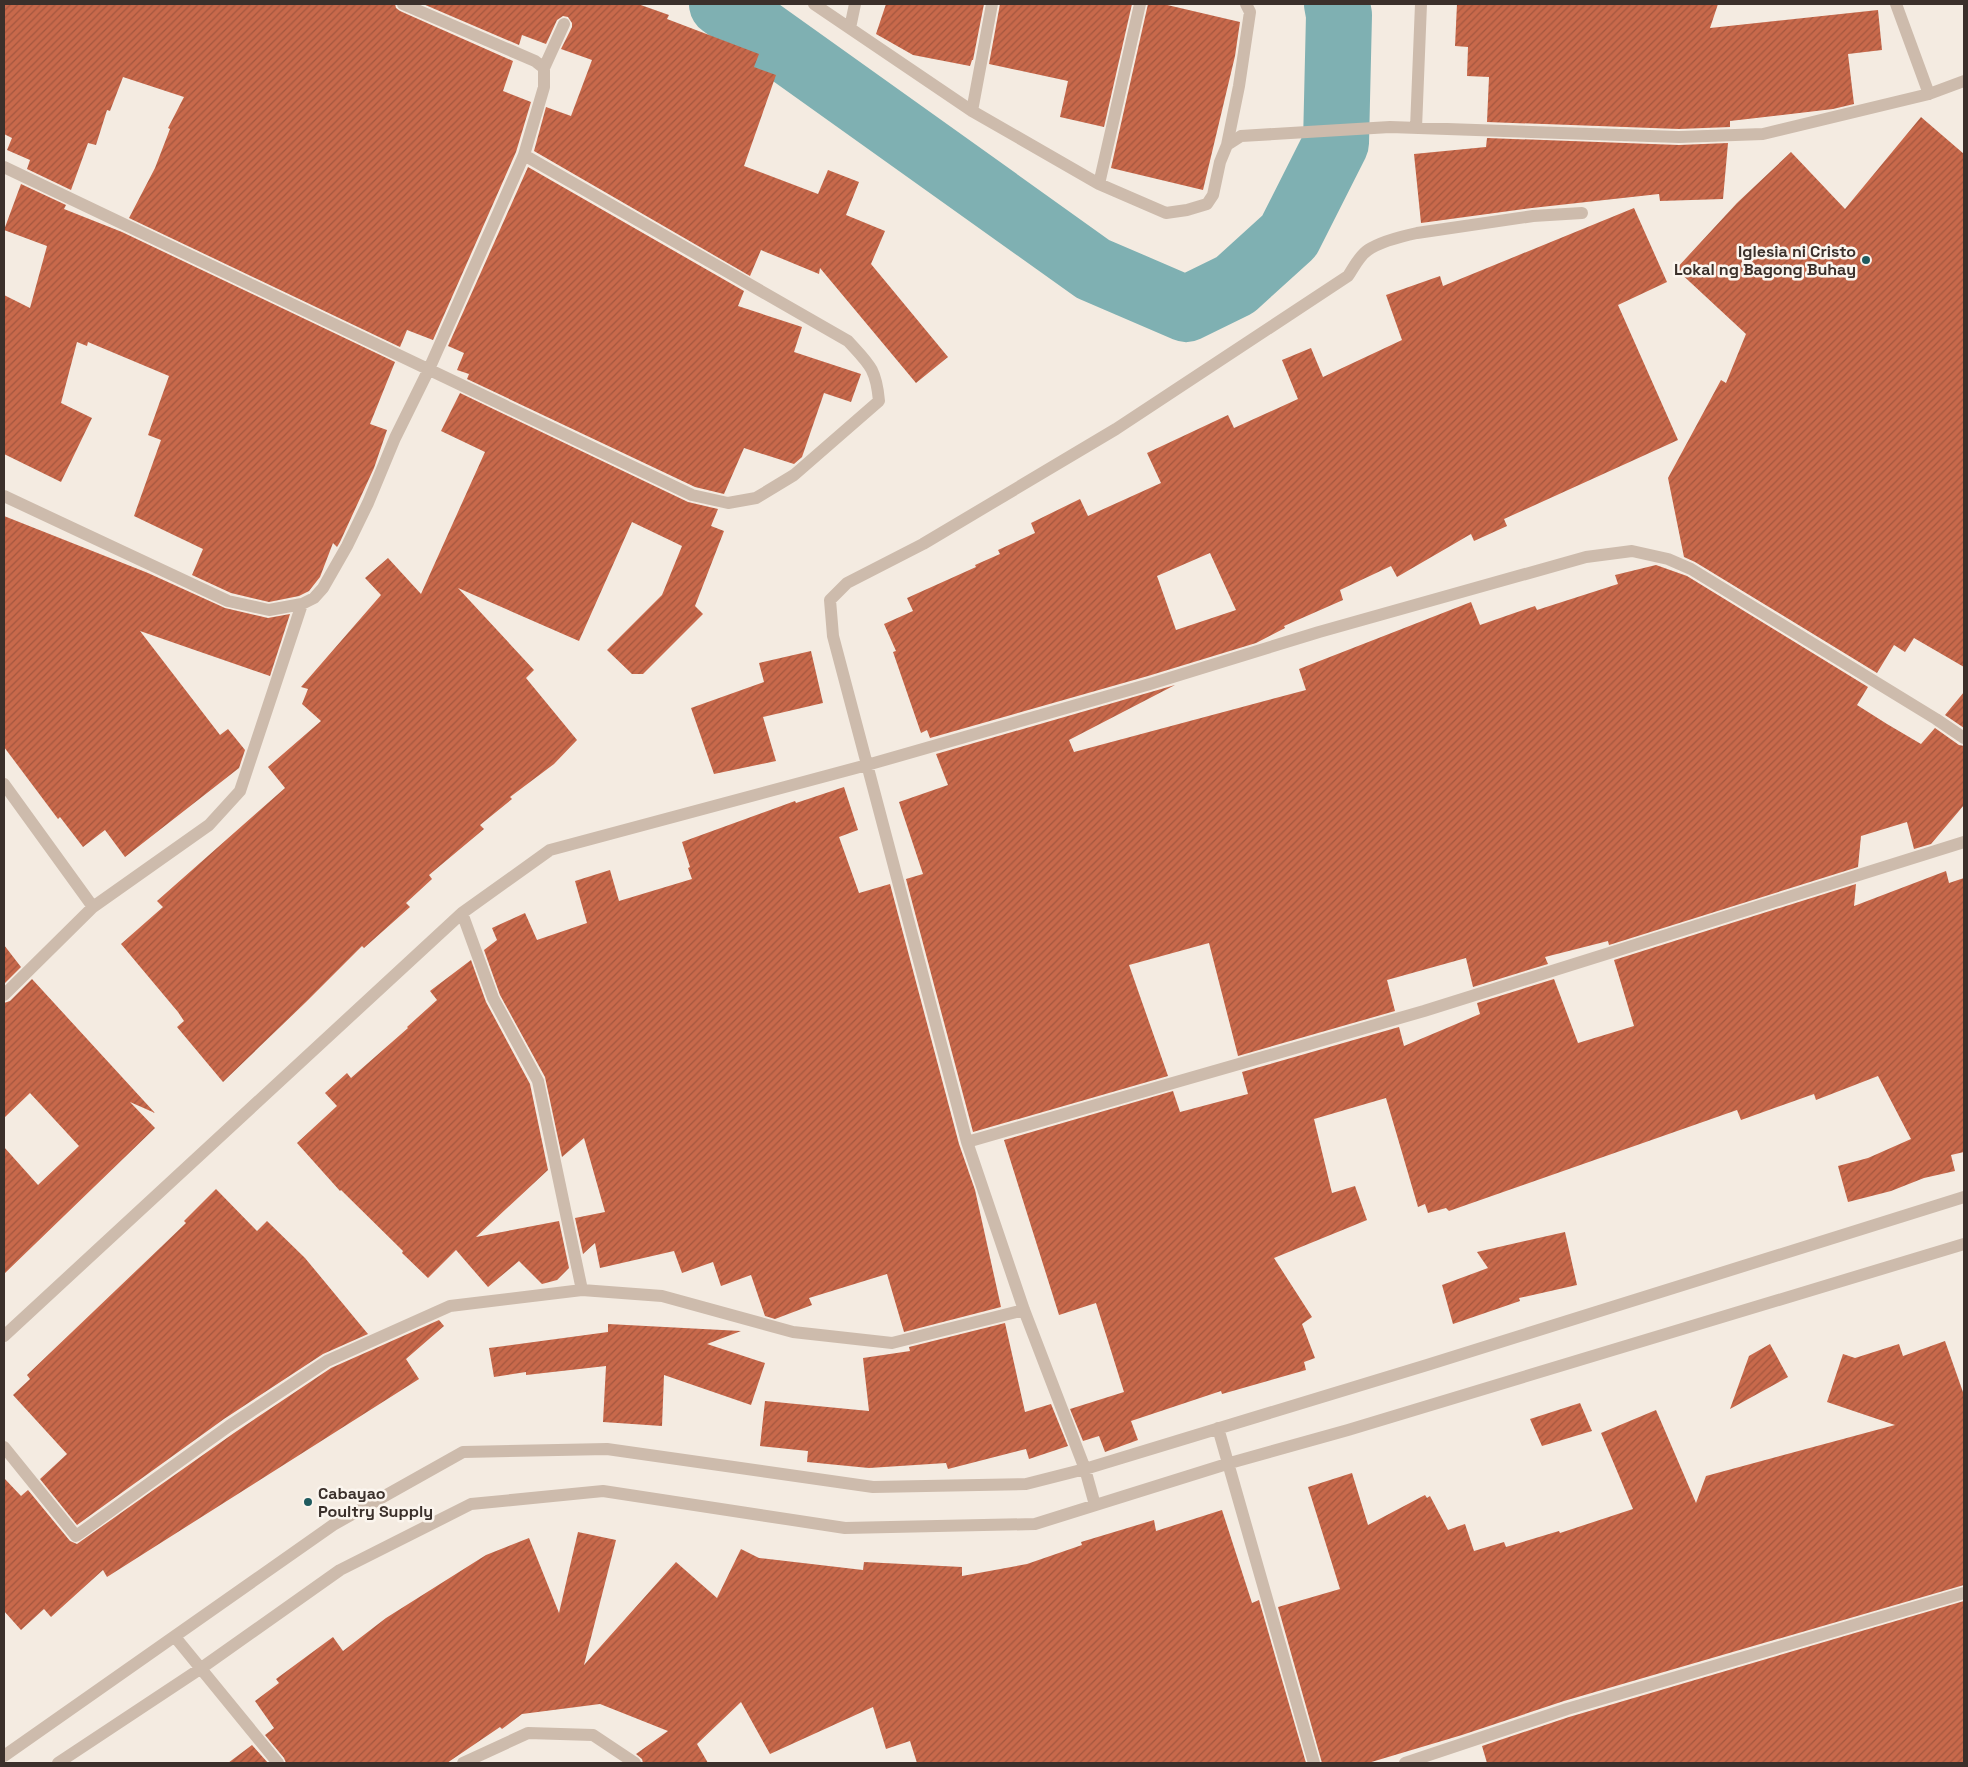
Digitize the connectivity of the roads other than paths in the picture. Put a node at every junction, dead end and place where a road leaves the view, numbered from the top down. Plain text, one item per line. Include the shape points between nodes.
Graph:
1 (403, 4) edge
2 (814, 4) edge
3 (855, 4) edge
4 (992, 4) edge
5 (1140, 4) edge
6 (1246, 4) edge
7 (1421, 4) edge
8 (1896, 4) edge
9 (564, 24) dead end
10 (850, 28) junction
11 (544, 68) junction
12 (1964, 81) edge
13 (1928, 94) junction
14 (972, 111) junction
15 (1416, 128) junction
16 (1227, 145) junction
17 (524, 155) junction
18 (4, 167) edge
19 (1099, 184) junction
20 (1582, 213) dead end
21 (429, 369) junction
22 (4, 496) edge
23 (302, 604) junction
24 (1964, 738) edge
25 (867, 765) junction
26 (4, 784) edge
27 (1964, 842) edge
28 (94, 907) junction
29 (462, 913) junction
30 (4, 995) edge
31 (967, 1142) junction
32 (1964, 1197) edge
33 (1964, 1244) edge
34 (582, 1290) junction
35 (1024, 1310) junction
36 (4, 1336) edge
37 (1218, 1428) junction
38 (4, 1446) edge
39 (1230, 1463) junction
40 (1085, 1468) junction
41 (1095, 1505) junction
42 (1964, 1593) edge
43 (175, 1637) junction
44 (200, 1669) junction
45 (4, 1756) edge
46 (58, 1763) edge
47 (278, 1763) edge
48 (463, 1763) edge
49 (635, 1763) edge
50 (1314, 1763) edge
51 (1405, 1763) edge

1 - 11 street via 536,61
2 - 10 street
3 - 10 street
4 - 14 street
5 - 19 street
6 - 16 street via 1250,12
7 - 15 street
8 - 13 street
9 - 11 street
10 - 14 street
11 - 17 street via 544,87
12 - 13 street
13 - 15 street via 1763,134 1679,137
14 - 19 street
15 - 16 street via 1241,136
16 - 19 street via 1213,195 1207,204 1166,213
17 - 21 street
17 - 21 street via 848,341 872,368 878,384 878,401 794,475 756,498 728,502 692,495
18 - 21 street
20 - 25 street via 1534,216 1417,233 1368,250 1348,276 1116,429 923,544 847,583 830,600 833,636
21 - 23 street via 347,546 323,588
22 - 23 street via 228,601 269,610
23 - 28 street via 240,790 208,825
24 - 25 street via 1691,568 1632,551 1577,560 1319,632
25 - 29 street via 550,850
25 - 31 street
26 - 28 street
27 - 31 street via 1424,1011
28 - 30 street
29 - 34 street via 493,998 538,1080
29 - 36 street
31 - 35 street
32 - 37 street
33 - 39 street
34 - 35 street via 662,1296 793,1332 892,1343
34 - 38 street via 450,1306 327,1361 229,1426 76,1536
35 - 40 street
37 - 39 street
37 - 40 street
39 - 41 street
39 - 50 street
40 - 41 street
40 - 43 street via 1026,1484 872,1487 607,1449 463,1452 333,1526
41 - 44 street via 1035,1524 845,1528 603,1491 471,1504 340,1570
42 - 51 street via 1567,1709
43 - 44 street
43 - 45 street
44 - 46 street
44 - 47 street
48 - 49 street via 528,1733 593,1734

